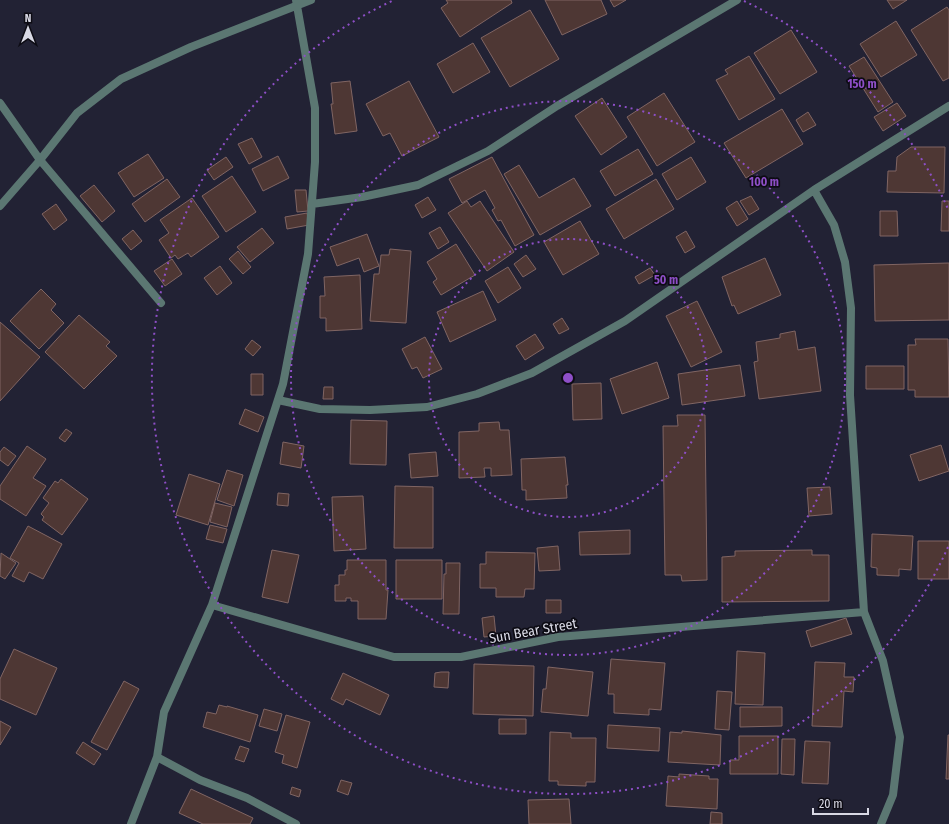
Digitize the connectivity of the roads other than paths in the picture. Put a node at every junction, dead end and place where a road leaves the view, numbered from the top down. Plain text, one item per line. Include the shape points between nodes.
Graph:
1 (311, 0) edge
2 (737, 0) edge
3 (296, 3) edge
4 (0, 103) edge
5 (949, 106) edge
6 (40, 160) junction
7 (814, 190) junction
8 (312, 204) junction
9 (0, 206) edge
10 (161, 303) dead end
11 (278, 400) junction
12 (212, 605) junction
13 (864, 612) junction
14 (157, 758) junction
15 (132, 824) edge
16 (296, 824) edge
17 (881, 824) edge

1 - 3 street
2 - 8 street via 557,106 488,151 418,185
3 - 6 street via 121,79 77,113
3 - 8 street via 315,108
4 - 6 street
5 - 7 street
6 - 9 street
6 - 10 street
7 - 11 street via 625,321 525,375 477,394 427,407 370,410 320,409
7 - 13 street via 834,225 844,262 851,308 850,396
8 - 11 street via 308,254
11 - 12 street
12 - 13 street, Sun Bear Street via 394,657 461,657 558,637
12 - 14 street via 164,712
13 - 17 street via 883,661 900,737 893,794
14 - 15 street
14 - 16 street via 200,780 247,798

